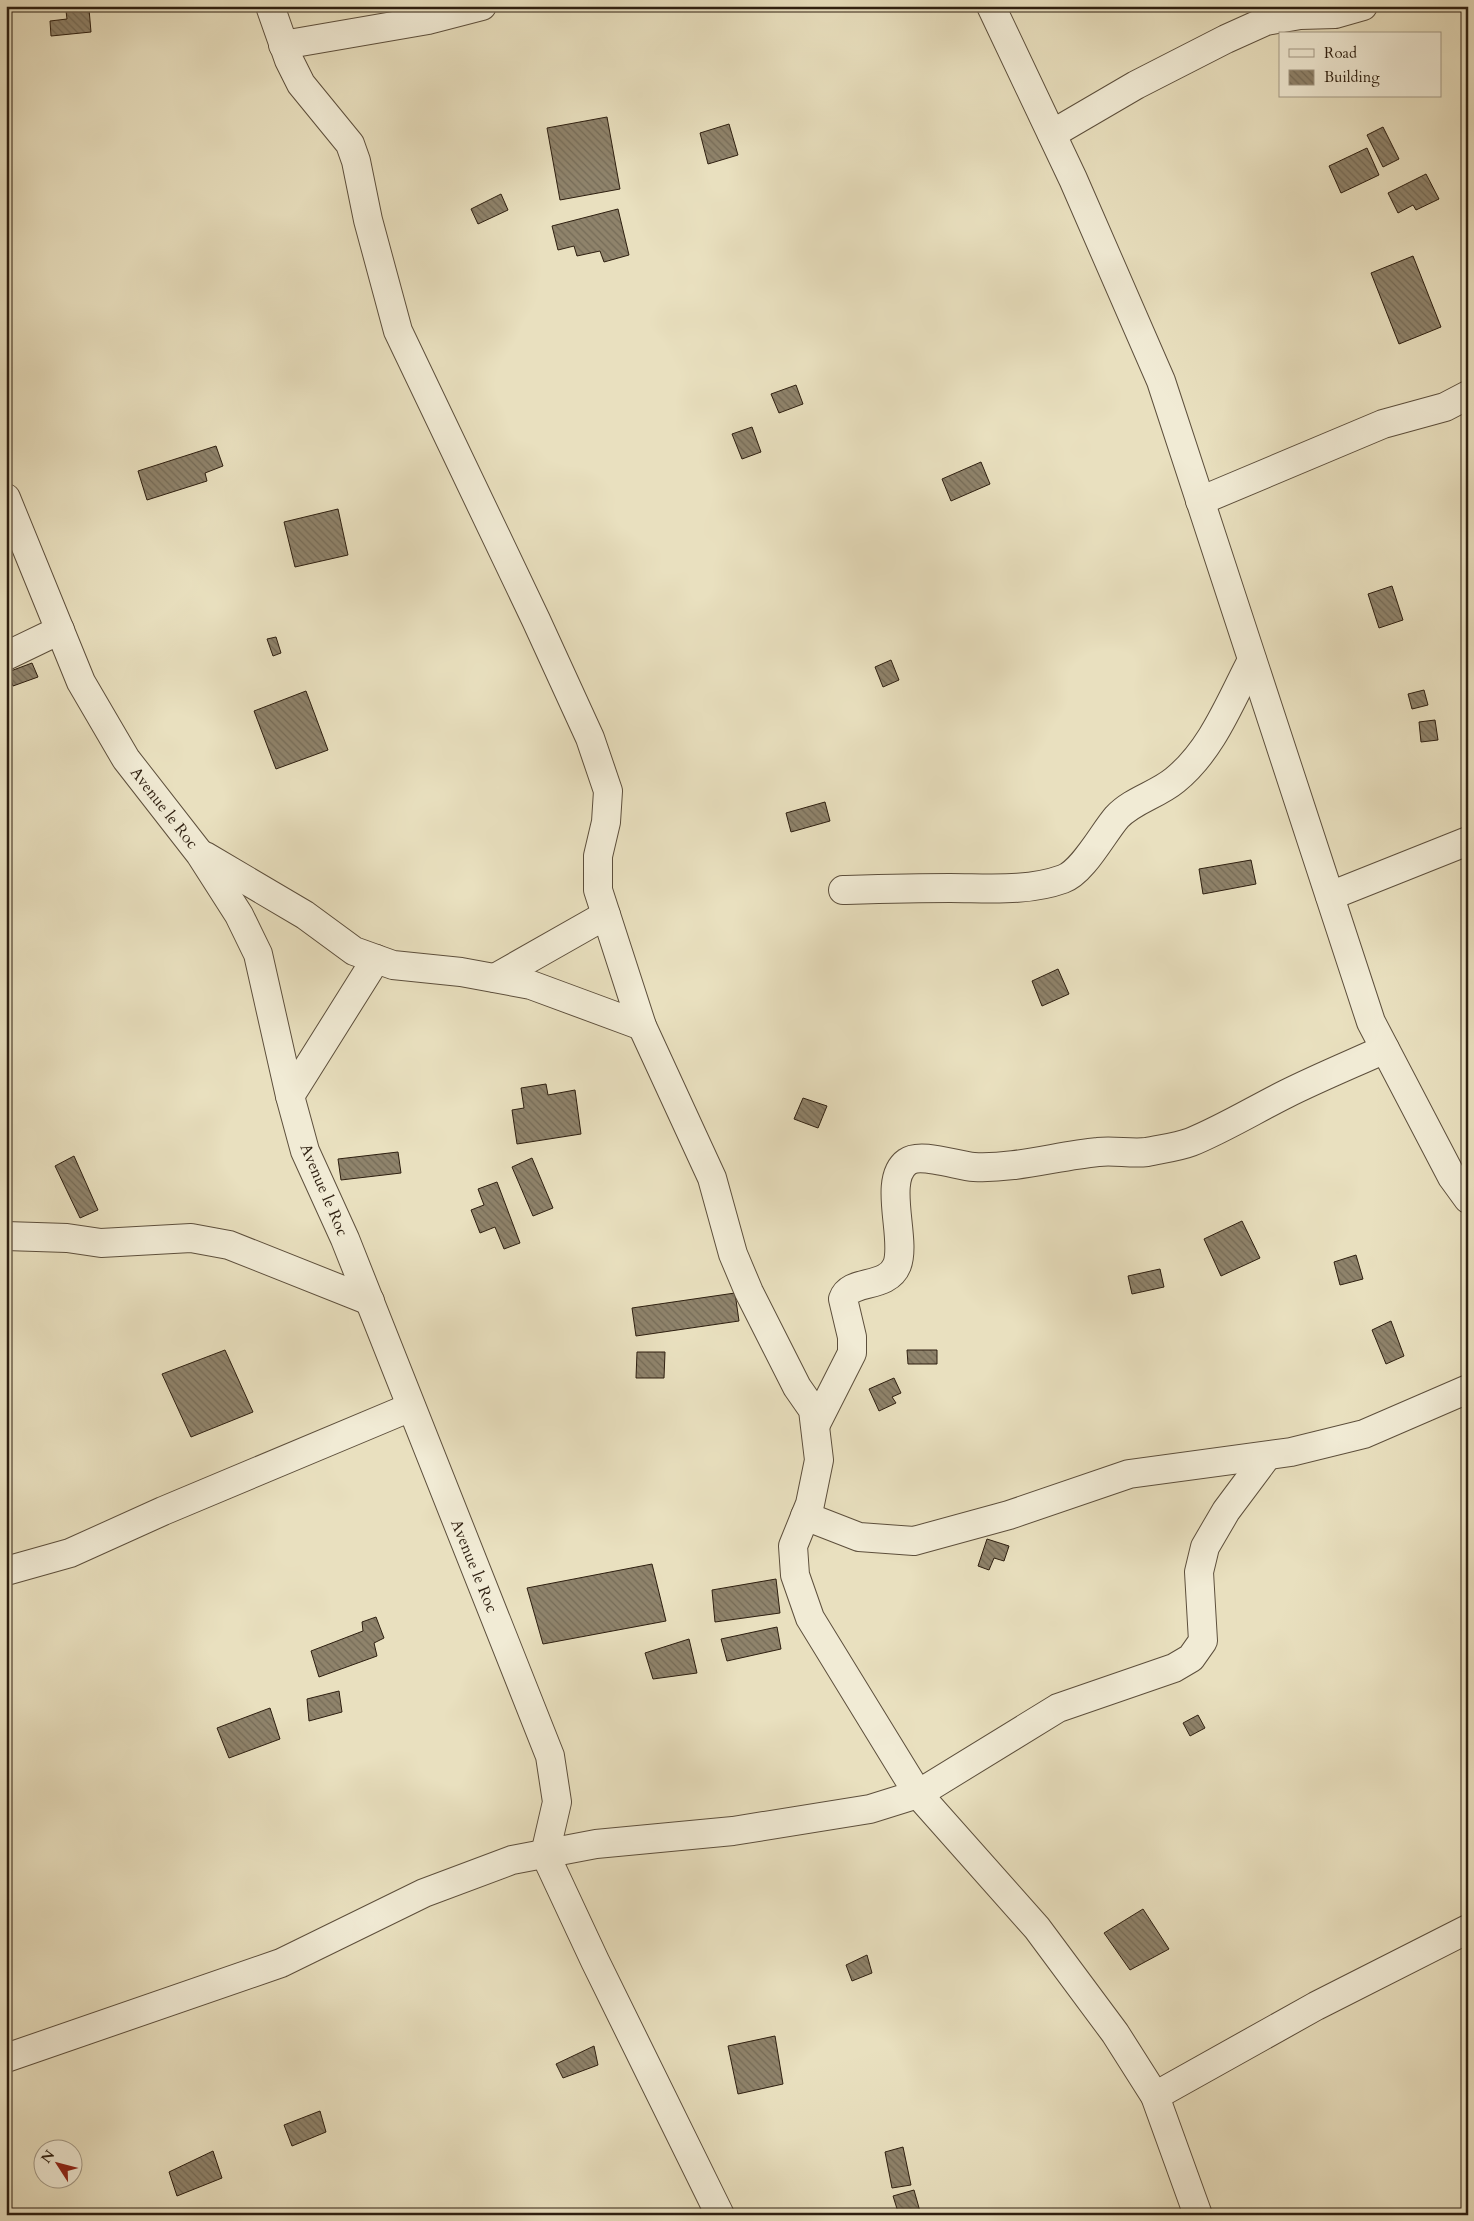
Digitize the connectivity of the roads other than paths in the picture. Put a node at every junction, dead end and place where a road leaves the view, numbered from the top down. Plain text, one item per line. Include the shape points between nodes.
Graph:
1 (270, 6) edge
2 (482, 6) edge
3 (991, 6) edge
4 (1363, 6) edge
5 (283, 45) junction
6 (1052, 134) junction
7 (1468, 395) edge
8 (6, 498) edge
9 (1200, 501) junction
10 (60, 630) junction
11 (6, 656) edge
12 (1252, 660) junction
13 (1468, 841) edge
14 (200, 854) junction
15 (843, 890) dead end
16 (1330, 896) junction
17 (606, 915) junction
18 (376, 959) junction
19 (495, 978) junction
20 (642, 1026) junction
21 (1385, 1049) junction
22 (290, 1096) junction
23 (1468, 1199) edge
24 (6, 1236) edge
25 (370, 1301) junction
26 (1468, 1388) edge
27 (411, 1407) junction
28 (816, 1424) junction
29 (1267, 1456) junction
30 (805, 1516) junction
31 (6, 1571) edge
32 (918, 1794) junction
33 (545, 1854) junction
34 (1468, 1929) edge
35 (6, 2058) edge
36 (1155, 2096) junction
37 (720, 2215) edge
38 (1198, 2215) edge

1 - 5 street
2 - 5 street via 428,20
3 - 6 street
4 - 6 street via 1335,14 1300,15 1266,21 1136,85
5 - 17 street via 301,84 350,144 398,331 590,738 608,791 606,822 598,856 598,890
6 - 9 street via 1161,381
7 - 9 street via 1445,407 1383,424
8 - 10 street, Avenue le Roc
9 - 12 street
10 - 11 street
10 - 14 street, Avenue le Roc via 81,682 126,759
12 - 15 street via 1216,731 1194,762 1173,782 1118,816 1088,857 1066,879 1009,888
12 - 16 street
13 - 16 street
14 - 18 street via 305,915 354,951
14 - 22 street, Avenue le Roc via 240,915 258,954
16 - 21 street via 1372,1022
17 - 19 street
17 - 20 street
18 - 19 street
18 - 22 street
19 - 20 street via 531,985
20 - 28 street via 712,1178 733,1254 749,1292 797,1387 813,1410
21 - 23 street via 1452,1178
21 - 28 street via 1190,1142 1145,1152 1100,1151 974,1167 917,1159 907,1162 899,1173 895,1192 897,1264 883,1280 850,1289 845,1294 843,1299 852,1337 852,1353
22 - 25 street, Avenue le Roc via 305,1151
24 - 25 street via 101,1243 191,1238 229,1245
25 - 27 street, Avenue le Roc
26 - 29 street via 1364,1434
27 - 31 street via 70,1553
27 - 33 street, Avenue le Roc via 550,1756 557,1802
28 - 30 street via 819,1460
29 - 30 street via 1129,1474 1009,1515 914,1541 859,1537
29 - 32 street via 1226,1511 1205,1547 1199,1572 1203,1641 1191,1658 1174,1668 1058,1708
30 - 32 street via 793,1546 796,1575 810,1618
32 - 33 street via 860,1811 733,1831 596,1844
32 - 36 street via 1037,1928 1114,2033
33 - 35 street via 512,1860 424,1893 282,1963
33 - 37 street
34 - 36 street via 1316,2006
36 - 38 street

